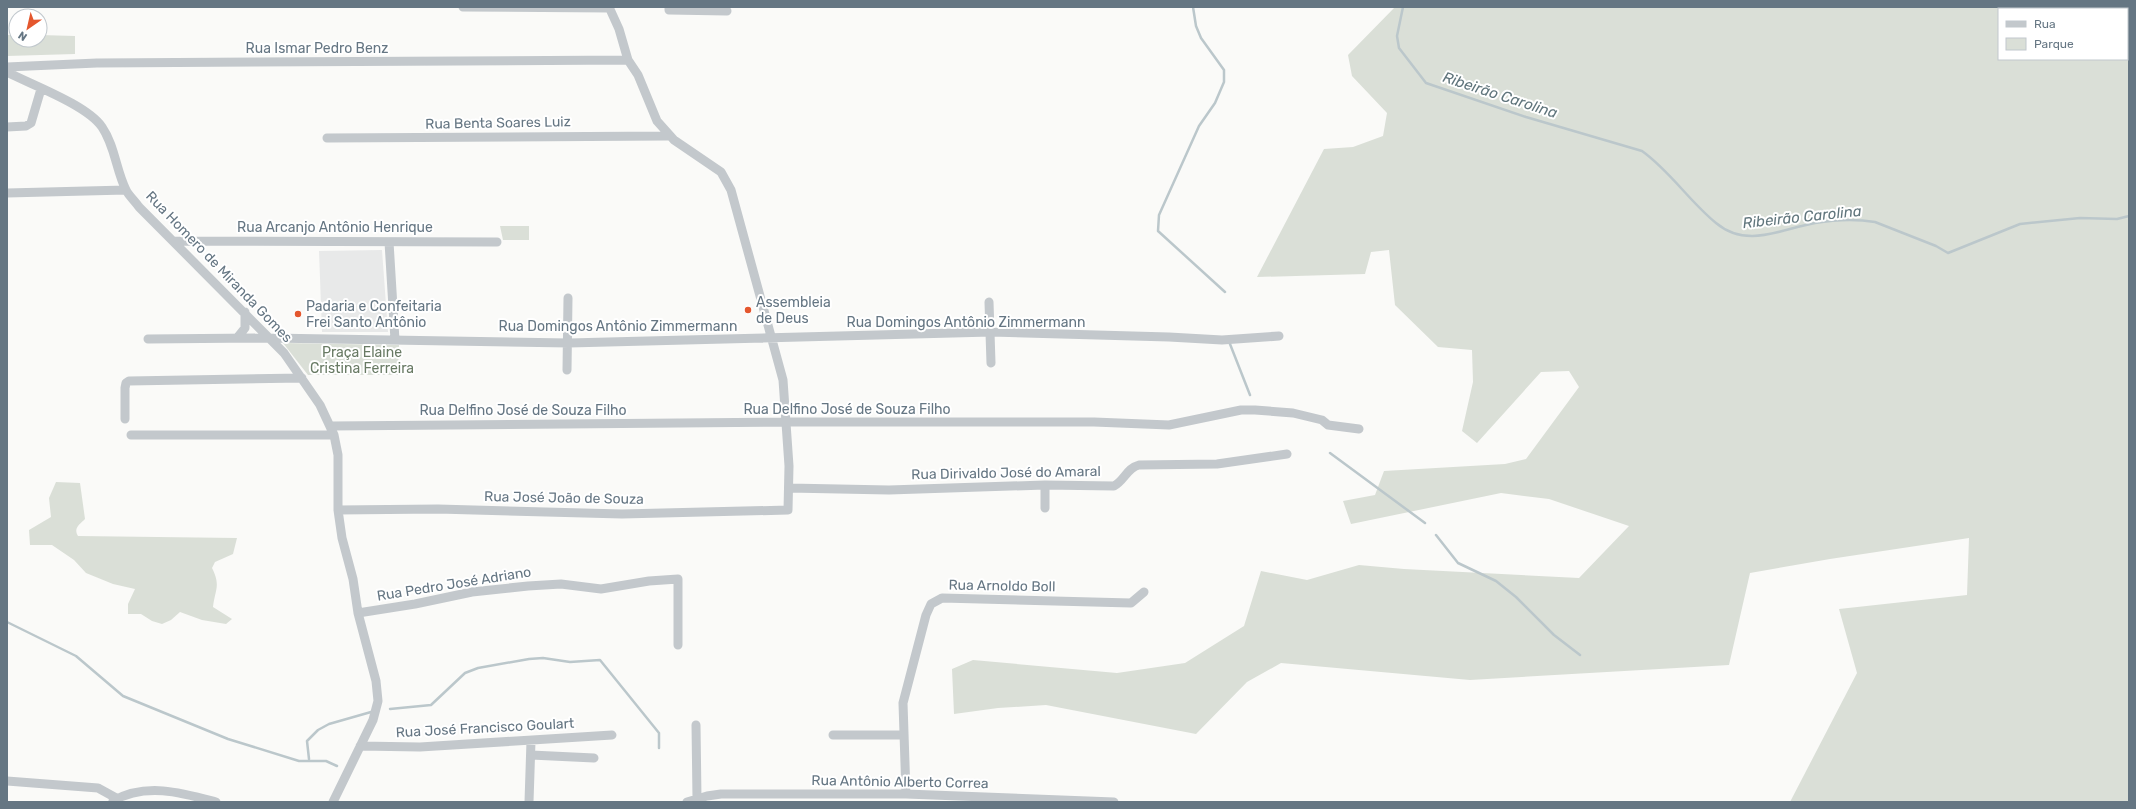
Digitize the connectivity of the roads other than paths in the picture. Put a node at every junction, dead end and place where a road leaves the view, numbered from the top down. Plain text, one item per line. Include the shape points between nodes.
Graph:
1 (463, 7) edge
2 (669, 7) edge
3 (610, 8) edge
4 (727, 11) dead end
5 (628, 60) junction
6 (7, 67) edge
7 (7, 72) edge
8 (41, 89) junction
9 (7, 127) edge
10 (668, 136) junction
11 (327, 138) dead end
12 (126, 190) junction
13 (7, 193) edge
14 (174, 241) junction
15 (388, 242) junction
16 (497, 242) dead end
17 (568, 298) dead end
18 (989, 302) dead end
19 (245, 312) junction
20 (991, 332) junction
21 (1280, 336) dead end
22 (237, 338) junction
23 (270, 338) junction
24 (771, 338) junction
25 (148, 339) dead end
26 (394, 340) junction
27 (569, 343) junction
28 (991, 363) dead end
29 (567, 370) dead end
30 (302, 378) junction
31 (125, 418) dead end
32 (787, 422) junction
33 (331, 426) junction
34 (1359, 429) dead end
35 (131, 435) dead end
36 (334, 435) junction
37 (1287, 454) dead end
38 (1045, 485) junction
39 (789, 488) junction
40 (1045, 508) dead end
41 (338, 510) junction
42 (1144, 592) dead end
43 (358, 612) junction
44 (678, 645) dead end
45 (696, 725) dead end
46 (612, 735) dead end
47 (833, 735) dead end
48 (903, 735) junction
49 (531, 740) junction
50 (360, 746) junction
51 (531, 755) junction
52 (594, 758) dead end
53 (7, 781) edge
54 (906, 794) junction
55 (697, 798) junction
56 (115, 800) edge
57 (216, 802) edge
58 (333, 802) edge
59 (529, 802) edge
60 (687, 802) edge
61 (1114, 802) edge

1 - 3 street
2 - 4 street via 669,10
3 - 5 street
5 - 6 street, Rua Ismar Pedro Benz via 105,63
5 - 10 street via 638,75 657,121
7 - 8 street, Rua Homero de Miranda Gomes
8 - 9 street via 31,123 26,126
8 - 12 street, Rua Homero de Miranda Gomes via 69,102 102,127 115,153
10 - 11 street, Rua Benta Soares Luiz
10 - 24 street via 714,166 728,183
12 - 13 street
12 - 14 street, Rua Homero de Miranda Gomes via 139,207
14 - 15 street, Rua Arcanjo Antônio Henrique
14 - 19 street, Rua Homero de Miranda Gomes
15 - 16 street, Rua Arcanjo Antônio Henrique
15 - 26 street
17 - 27 street
18 - 20 street
19 - 22 street via 245,328
19 - 23 street, Rua Homero de Miranda Gomes
20 - 21 street, Rua Domingos Antônio Zimmermann via 1222,340
20 - 24 street, Rua Domingos Antônio Zimmermann
20 - 28 street
22 - 23 street, Rua Domingos Antônio Zimmermann
22 - 25 street, Rua Domingos Antônio Zimmermann
23 - 26 street, Rua Domingos Antônio Zimmermann
23 - 30 street, Rua Homero de Miranda Gomes
24 - 27 street, Rua Domingos Antônio Zimmermann
24 - 32 street via 782,373
26 - 27 street, Rua Domingos Antônio Zimmermann
27 - 29 street
30 - 31 street via 129,380 125,388
30 - 33 street, Rua Homero de Miranda Gomes
32 - 33 street, Rua Delfino José de Souza Filho
32 - 34 street, Rua Delfino José de Souza Filho via 1094,422 1169,425 1242,410 1255,410 1293,413 1322,420 1328,425
32 - 39 street
33 - 36 street, Rua Homero de Miranda Gomes
35 - 36 street
36 - 41 street, Rua Homero de Miranda Gomes via 339,467
37 - 38 street, Rua Dirivaldo José do Amaral via 1217,464 1138,465 1131,468 1114,486
38 - 39 street, Rua Dirivaldo José do Amaral via 884,490
38 - 40 street
39 - 41 street, Rua José João de Souza via 788,510 622,514 438,509
41 - 43 street, Rua Homero de Miranda Gomes
42 - 48 street, Rua Arnoldo Boll via 1131,603 942,598 936,600 926,615 911,669 903,702
43 - 44 street, Rua Pedro José Adriano via 472,592 528,586 561,584 601,589 678,579
43 - 50 street, Rua Homero de Miranda Gomes via 376,681 378,701 373,720
45 - 55 street
46 - 49 street, Rua José Francisco Goulart
47 - 48 street
48 - 54 street, Rua Arnoldo Boll
49 - 50 street, Rua José Francisco Goulart via 420,747
49 - 51 street
50 - 58 street, Rua Homero de Miranda Gomes
51 - 52 street
51 - 59 street
53 - 56 street via 98,788
54 - 55 street, Rua Antônio Alberto Correa via 721,794
54 - 61 street, Rua Antônio Alberto Correa
55 - 60 street, Rua Antônio Alberto Correa
56 - 57 street via 141,792 163,791

